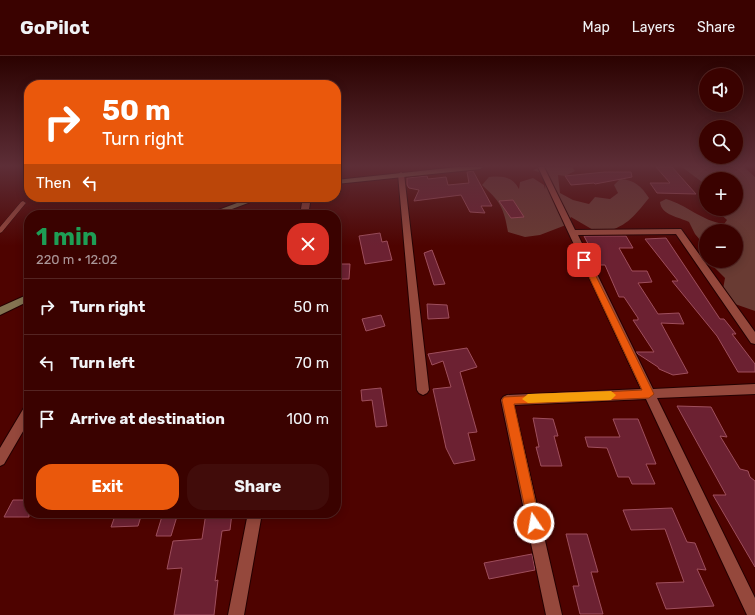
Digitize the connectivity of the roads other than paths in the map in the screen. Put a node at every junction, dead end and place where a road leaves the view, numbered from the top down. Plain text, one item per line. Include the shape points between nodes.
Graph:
1 (404, 193) edge
2 (553, 193) edge
3 (238, 202) edge
4 (23, 204) dead end
5 (220, 210) edge
6 (0, 231) edge
7 (572, 233) junction
8 (24, 299) edge
9 (0, 311) edge
10 (755, 340) edge
11 (755, 389) edge
12 (423, 390) dead end
13 (649, 394) junction
14 (24, 419) edge
15 (0, 460) edge
16 (254, 518) edge
17 (236, 615) edge
18 (554, 615) edge
19 (755, 615) edge

1 - 12 street
2 - 7 street
3 - 5 main road
4 - 6 lane
7 - 10 street via 678,231
7 - 13 street
8 - 9 main road
11 - 13 street
13 - 18 street via 508,400
13 - 19 street
14 - 15 street
16 - 17 street

